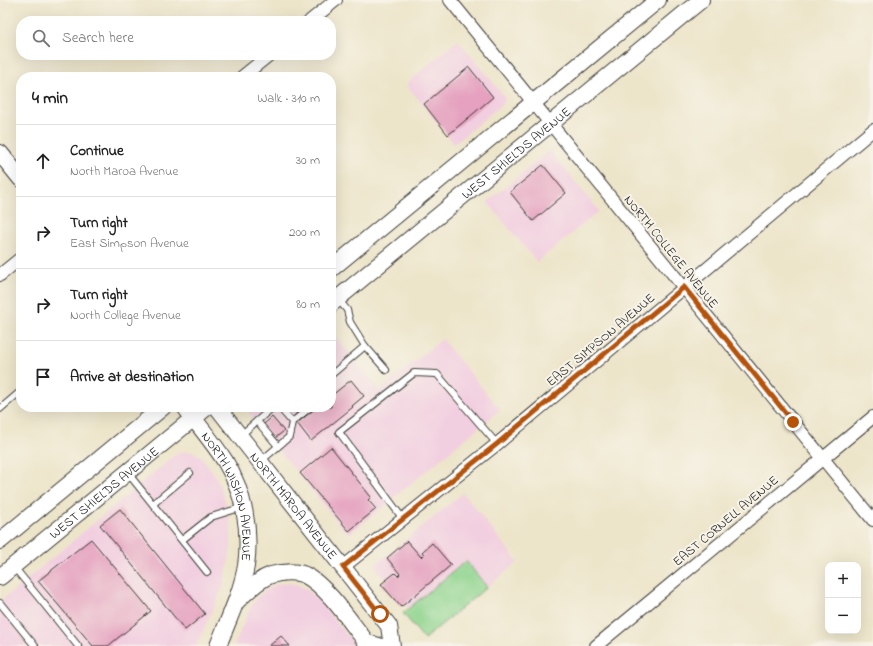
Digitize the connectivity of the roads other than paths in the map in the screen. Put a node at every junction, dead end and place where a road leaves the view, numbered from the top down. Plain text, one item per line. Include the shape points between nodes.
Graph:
1 (336, 0) edge
2 (450, 0) edge
3 (658, 0) edge
4 (701, 0) edge
5 (316, 16) edge
6 (263, 60) edge
7 (248, 72) edge
8 (534, 103) junction
9 (550, 123) junction
10 (873, 130) edge
11 (0, 153) edge
12 (16, 173) edge
13 (16, 262) edge
14 (336, 265) edge
15 (0, 275) edge
16 (684, 287) junction
17 (336, 300) edge
18 (336, 303) edge
19 (365, 346) junction
20 (386, 370) dead end
21 (336, 371) edge
22 (16, 395) edge
23 (0, 409) edge
24 (157, 412) edge
25 (221, 412) edge
26 (267, 412) edge
27 (283, 412) edge
28 (305, 412) edge
29 (189, 413) edge
30 (873, 417) edge
31 (257, 421) junction
32 (292, 422) junction
33 (240, 436) junction
34 (497, 444) junction
35 (278, 446) junction
36 (822, 458) junction
37 (260, 462) junction
38 (127, 472) junction
39 (190, 473) dead end
40 (153, 504) junction
41 (244, 506) junction
42 (403, 519) junction
43 (873, 520) edge
44 (182, 540) junction
45 (0, 541) edge
46 (13, 566) junction
47 (343, 567) junction
48 (207, 572) dead end
49 (0, 577) edge
50 (236, 602) junction
51 (0, 603) edge
52 (35, 646) edge
53 (78, 646) edge
54 (218, 646) edge
55 (379, 646) edge
56 (392, 646) edge
57 (596, 646) edge

1 - 5 street
2 - 8 street, NORTH COLLEGE AVENUE
3 - 8 main road, WEST SHIELDS AVENUE
4 - 9 main road, WEST SHIELDS AVENUE
6 - 7 street
8 - 9 street, NORTH COLLEGE AVENUE
8 - 14 main road, WEST SHIELDS AVENUE
9 - 16 street, NORTH COLLEGE AVENUE
9 - 17 main road, WEST SHIELDS AVENUE
10 - 16 street, EAST SIMPSON AVENUE
11 - 12 main road
13 - 15 street
16 - 34 street, EAST SIMPSON AVENUE
16 - 36 street, NORTH COLLEGE AVENUE
18 - 19 lane via 347,310 350,322
19 - 20 lane
19 - 21 lane
22 - 23 lane
24 - 45 main road, WEST SHIELDS AVENUE
25 - 33 main road, NORTH MAROA AVENUE
26 - 31 lane
27 - 32 lane
28 - 32 lane
29 - 38 main road, WEST SHIELDS AVENUE
29 - 41 main road, NORTH WISHON AVENUE via 226,462
30 - 36 street, EAST CORNELL AVENUE
31 - 33 lane
31 - 35 lane
32 - 35 lane via 289,437
33 - 37 main road, NORTH MAROA AVENUE
34 - 42 street, EAST SIMPSON AVENUE
34 - 42 lane via 437,374 414,373 339,432
35 - 37 lane
36 - 43 street, NORTH COLLEGE AVENUE
36 - 57 street, EAST CORNELL AVENUE
37 - 47 main road, NORTH MAROA AVENUE
38 - 40 lane
38 - 46 main road, WEST SHIELDS AVENUE
39 - 40 lane
40 - 44 lane
41 - 44 lane via 211,517
41 - 50 main road, NORTH WISHON AVENUE via 248,548 246,567
42 - 47 street, EAST SIMPSON AVENUE
44 - 48 lane
46 - 49 main road, WEST SHIELDS AVENUE
46 - 53 lane
47 - 56 main road, NORTH MAROA AVENUE via 389,626
50 - 54 main road, NORTH WISHON AVENUE
50 - 55 main road via 253,585 271,576 288,572 303,574 320,585 368,643
51 - 52 lane

